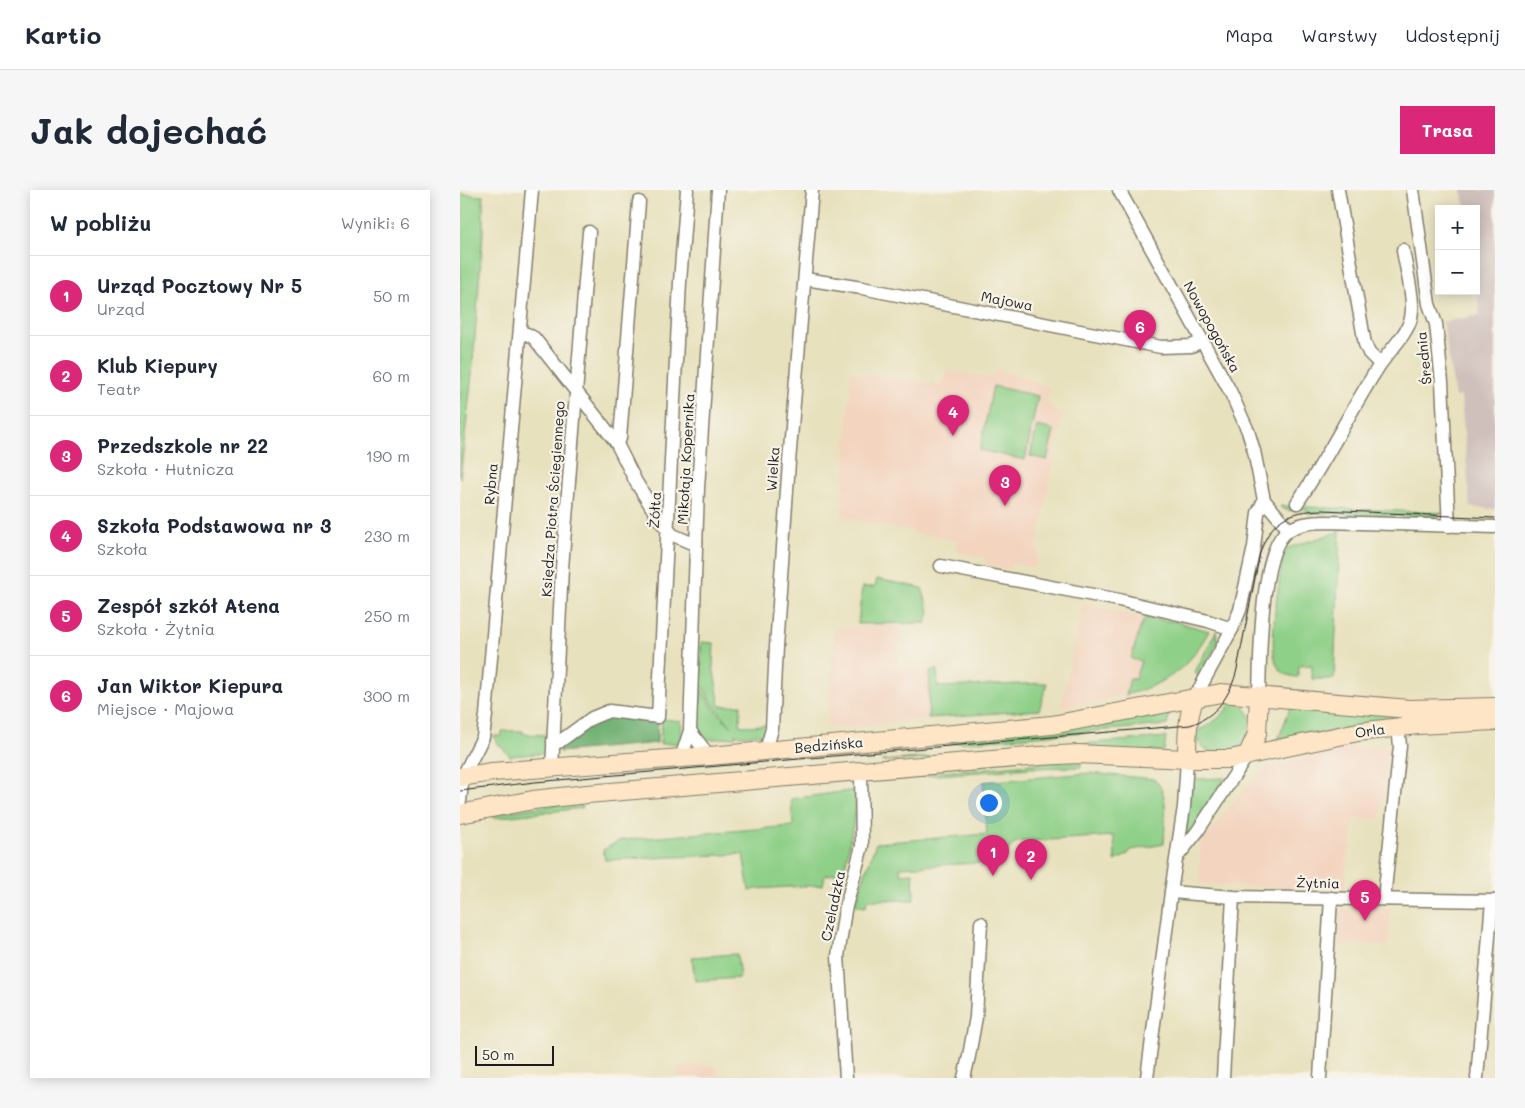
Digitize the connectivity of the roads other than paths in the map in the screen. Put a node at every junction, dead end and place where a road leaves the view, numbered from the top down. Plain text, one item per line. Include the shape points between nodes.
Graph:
1 (532, 190) edge
2 (687, 190) edge
3 (718, 190) edge
4 (812, 190) edge
5 (1119, 190) edge
6 (1338, 190) edge
7 (1413, 190) edge
8 (639, 202) dead end
9 (589, 232) dead end
10 (1403, 250) dead end
11 (804, 279) junction
12 (520, 332) junction
13 (1203, 341) junction
14 (1380, 364) junction
15 (576, 392) junction
16 (616, 442) junction
17 (1264, 500) junction
18 (1297, 503) dead end
19 (1449, 526) junction
20 (1495, 527) edge
21 (669, 530) junction
22 (1289, 530) junction
23 (696, 542) junction
24 (941, 566) dead end
25 (1232, 630) junction
26 (1259, 696) junction
27 (1195, 697) junction
28 (1495, 707) edge
29 (1495, 721) edge
30 (1398, 727) junction
31 (690, 731) junction
32 (553, 742) junction
33 (766, 750) junction
34 (709, 756) junction
35 (1247, 756) junction
36 (681, 758) junction
37 (1187, 759) junction
38 (552, 768) junction
39 (861, 771) junction
40 (462, 776) edge
41 (460, 801) edge
42 (460, 814) edge
43 (1177, 857) junction
44 (1171, 892) junction
45 (1233, 897) junction
46 (1331, 898) junction
47 (1384, 899) junction
48 (1494, 901) edge
49 (981, 923) dead end
50 (846, 1078) edge
51 (964, 1078) edge
52 (1147, 1078) edge
53 (1223, 1078) edge
54 (1320, 1078) edge
55 (1477, 1078) edge

1 - 12 street, Rybna
2 - 21 street, Żółta
3 - 23 street, Mikołaja Kopernika
4 - 11 street, Wielka
5 - 13 street, Nowopogońska
6 - 14 street via 1365,344
7 - 19 street, Średnia via 1429,304 1436,324 1443,390
8 - 16 street via 620,438
9 - 15 street, Księdza Piotra Ściegiennego
10 - 14 street via 1411,319
11 - 13 street, Majowa via 1161,346 1191,346
11 - 33 street, Wielka via 788,462 772,730
12 - 15 street via 534,338
12 - 40 street, Rybna via 483,737
13 - 17 street, Nowopogońska via 1248,431
14 - 18 street
15 - 16 street
15 - 32 street, Księdza Piotra Ściegiennego
16 - 21 street via 649,504
17 - 22 street
17 - 25 street via 1258,512 1240,610
19 - 20 street
19 - 22 street via 1312,522
21 - 23 street via 688,542
21 - 32 street, Żółta via 658,716 609,711 592,718 559,742
22 - 26 street via 1277,543 1270,566 1261,630
23 - 31 street, Mikołaja Kopernika
24 - 25 street via 1119,600 1208,621
25 - 27 street
26 - 27 street, Orla via 1221,693
26 - 28 street, Orla via 1409,709
26 - 35 street via 1257,734
27 - 33 street, Będzińska via 1057,724
27 - 37 street via 1187,726
29 - 30 street, Orla
30 - 35 street, Orla via 1358,732
30 - 47 street via 1400,746
31 - 34 street
31 - 36 street, Mikołaja Kopernika
32 - 38 street, Księdza Piotra Ściegiennego
33 - 34 street, Będzińska
34 - 36 street, Będzińska
35 - 37 street, Orla
35 - 43 street
36 - 38 street, Będzińska
37 - 39 street, Będzińska via 1078,754
37 - 43 street
38 - 40 street, Będzińska
39 - 42 street, Będzińska via 587,794
39 - 50 street, Czeladzka via 862,846 842,924 838,956
40 - 41 street
43 - 44 street
44 - 45 street, Żytnia
44 - 52 street
45 - 46 street, Żytnia
45 - 53 street
46 - 47 street, Żytnia
46 - 54 street
47 - 48 street, Żytnia
48 - 55 street
49 - 51 street via 976,1009

